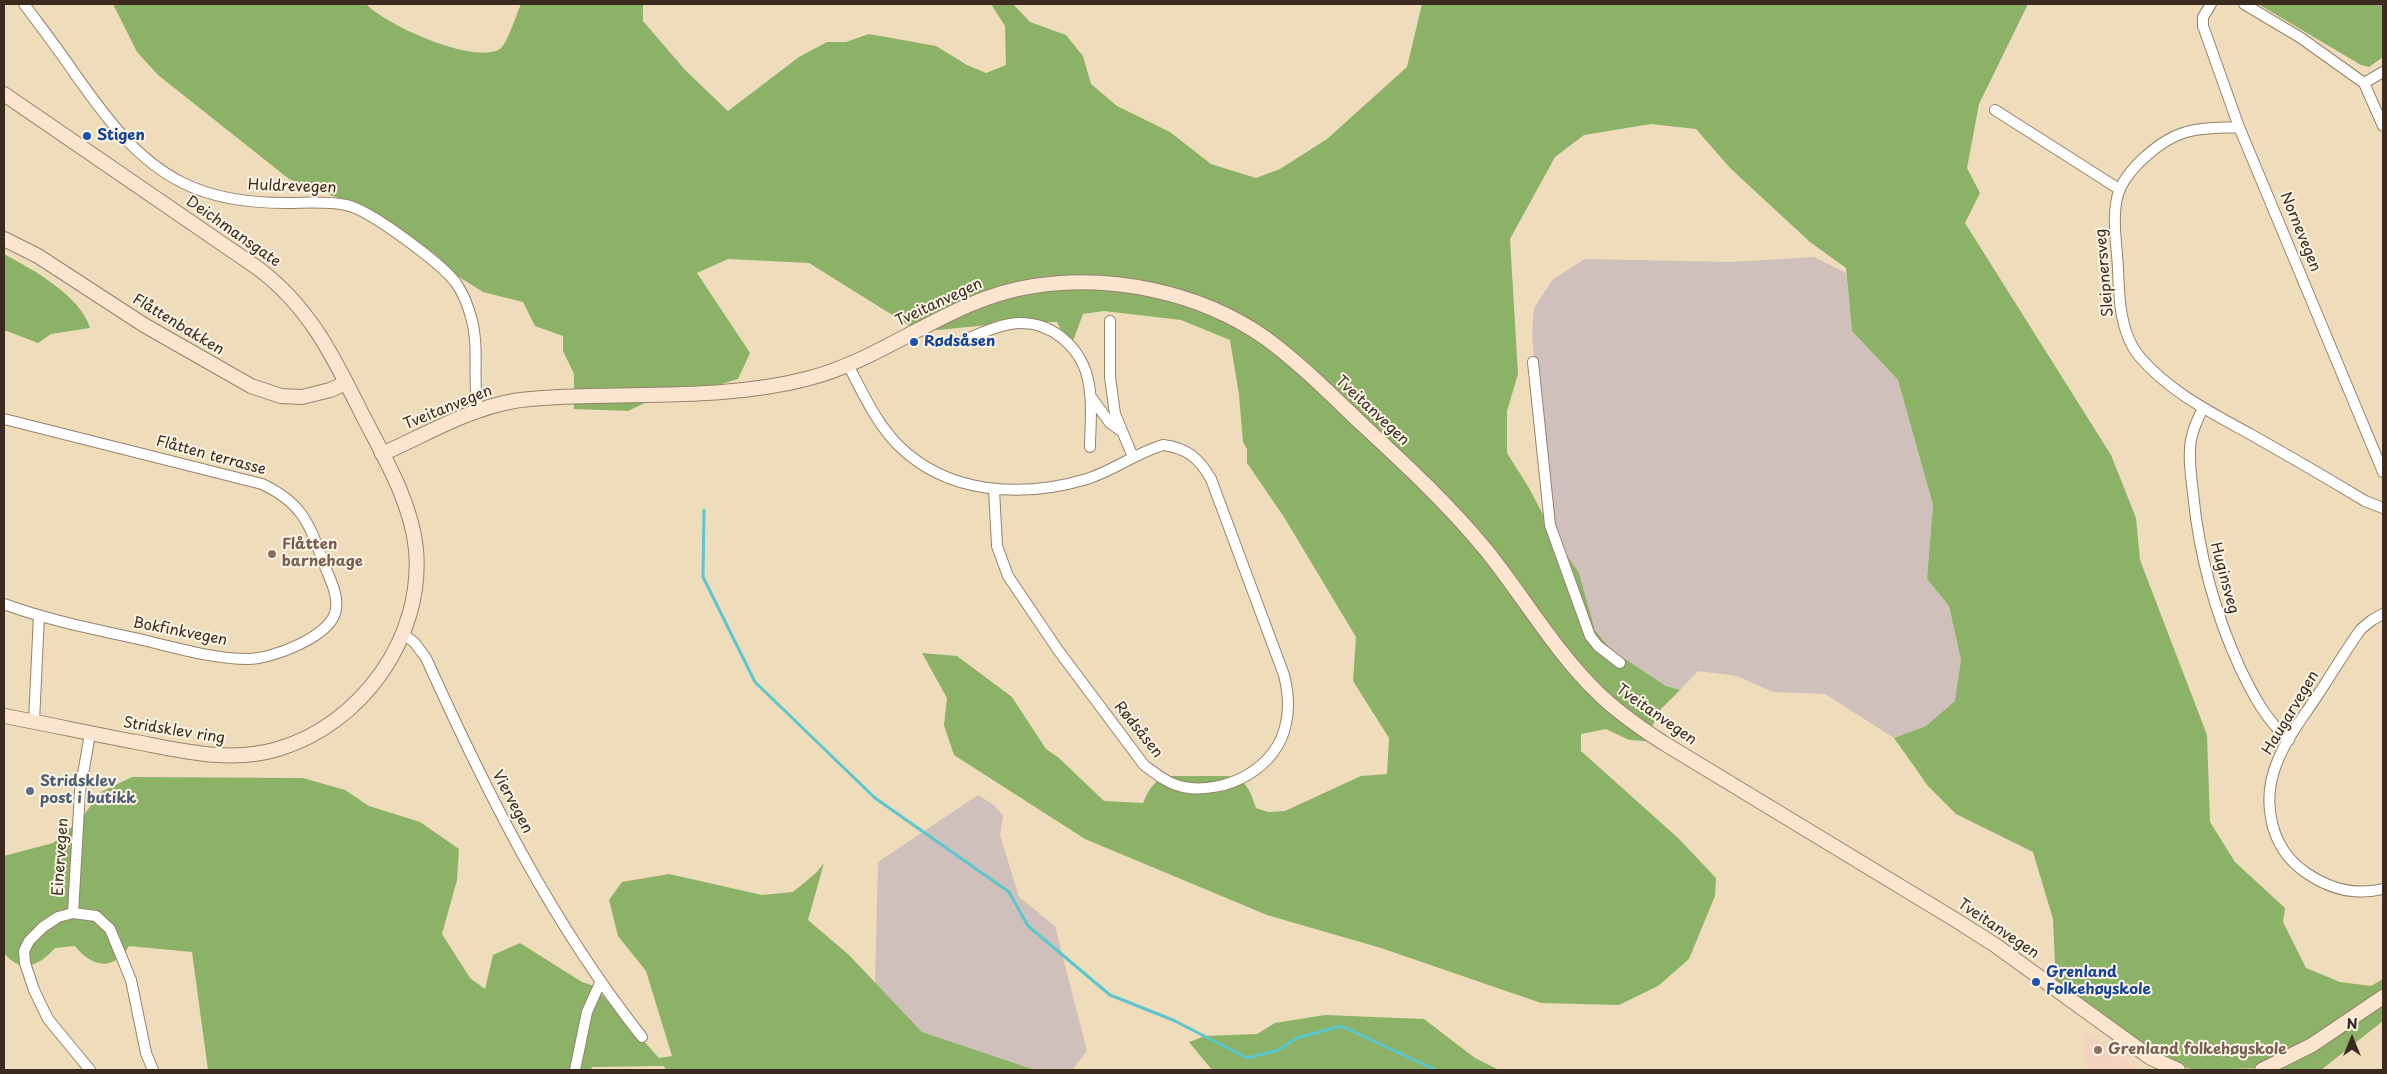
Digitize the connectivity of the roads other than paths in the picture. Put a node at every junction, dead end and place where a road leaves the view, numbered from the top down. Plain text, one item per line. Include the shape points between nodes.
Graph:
1 (24, 4) edge
2 (2211, 4) edge
3 (2244, 4) edge
4 (2383, 72) edge
5 (2364, 83) junction
6 (4, 94) edge
7 (1995, 110) dead end
8 (2383, 126) edge
9 (2239, 127) junction
10 (2119, 189) junction
11 (4, 239) edge
12 (1110, 321) dead end
13 (963, 341) dead end
14 (1533, 362) dead end
15 (848, 365) junction
16 (346, 383) junction
17 (1091, 397) junction
18 (2203, 408) junction
19 (478, 411) junction
20 (4, 419) edge
21 (1122, 432) junction
22 (1090, 447) dead end
23 (382, 454) junction
24 (1133, 457) junction
25 (2383, 472) edge
26 (994, 490) junction
27 (2383, 508) edge
28 (4, 604) edge
29 (336, 609) joint
30 (2383, 614) edge
31 (39, 615) junction
32 (403, 634) junction
33 (1620, 663) dead end
34 (4, 716) edge
35 (34, 722) junction
36 (90, 734) junction
37 (2289, 740) junction
38 (2383, 889) edge
39 (72, 913) junction
40 (600, 983) junction
41 (2383, 997) edge
42 (642, 1036) dead end
43 (90, 1070) edge
44 (153, 1070) edge
45 (575, 1070) edge
46 (2178, 1070) edge
47 (2262, 1070) edge

1 - 19 street, Huldrevegen via 116,130 157,168 183,183 217,196 253,202 348,205 388,228 445,270 462,293 472,320 475,338 474,394
2 - 9 street, Nornevegen via 2203,17 2203,26
3 - 5 street via 2301,38
4 - 5 street
5 - 8 street
6 - 16 main road, Deichmansgate via 276,282 310,319
7 - 10 street
9 - 10 street via 2198,130 2170,139 2148,154
9 - 25 street, Nornevegen
10 - 18 street, Sleipnersveg via 2116,215 2118,288 2129,341 2150,368
11 - 16 main road, Flåttenbakken via 38,256 144,325 258,389 281,396 302,397
12 - 21 street via 1110,377 1115,414
13 - 17 street via 1012,324 1029,323 1045,328 1060,335 1074,349 1084,364
14 - 33 street via 1550,525 1590,636
15 - 19 main road, Tveitanvegen via 807,379 759,388 527,399
15 - 26 street, Rødsåsen via 869,405 898,446 933,472
15 - 46 main road, Tveitanvegen via 959,308 1009,290 1037,285 1087,283 1145,288 1188,300 1234,319 1287,356 1443,502 1493,559 1566,656 1617,710 1662,742 1995,945 2151,1058
16 - 23 main road, Deichmansgate
17 - 21 street via 1110,423
17 - 22 street
18 - 27 street, Sleipnersveg via 2365,501
18 - 37 street, Huginsveg via 2192,435 2191,458 2195,517 2208,584 2218,618 2249,686 2263,712
19 - 23 main road, Tveitanvegen
20 - 29 street, Flåtten terrasse via 256,483 279,492 302,514 335,591
21 - 24 street
23 - 32 main road, Stridsklev ring via 402,496 416,549 415,594
24 - 26 street, Rødsåsen via 1089,478 1068,484
24 - 26 street, Rødsåsen via 1163,445 1187,451 1203,464 1284,675 1289,695 1286,725 1280,740 1255,771 1233,783 1182,787 1161,778 1144,764 1058,650 1008,576 997,546
28 - 31 street, Bokfinkvegen
29 - 31 street, Bokfinkvegen via 332,621 315,636 280,652 248,659 198,652
30 - 37 street, Haugarvegen via 2361,629
31 - 35 street
32 - 36 main road, Stridsklev ring via 381,673 350,709 310,737 277,749 243,756 210,756
32 - 40 street, Viervegen via 426,658 488,792
34 - 35 main road, Stridsklev ring
35 - 36 main road, Stridsklev ring
36 - 39 street, Einervegen via 80,791
37 - 38 street, Haugarvegen via 2278,760 2269,802 2278,842 2300,869 2332,888 2362,892
39 - 43 street via 58,917 29,940 24,951 25,963 48,1019
39 - 44 street, Einervegen via 96,916 110,929 131,980 146,1053
40 - 42 street, Viervegen
40 - 45 street via 588,1012
41 - 47 main road via 2312,1044

